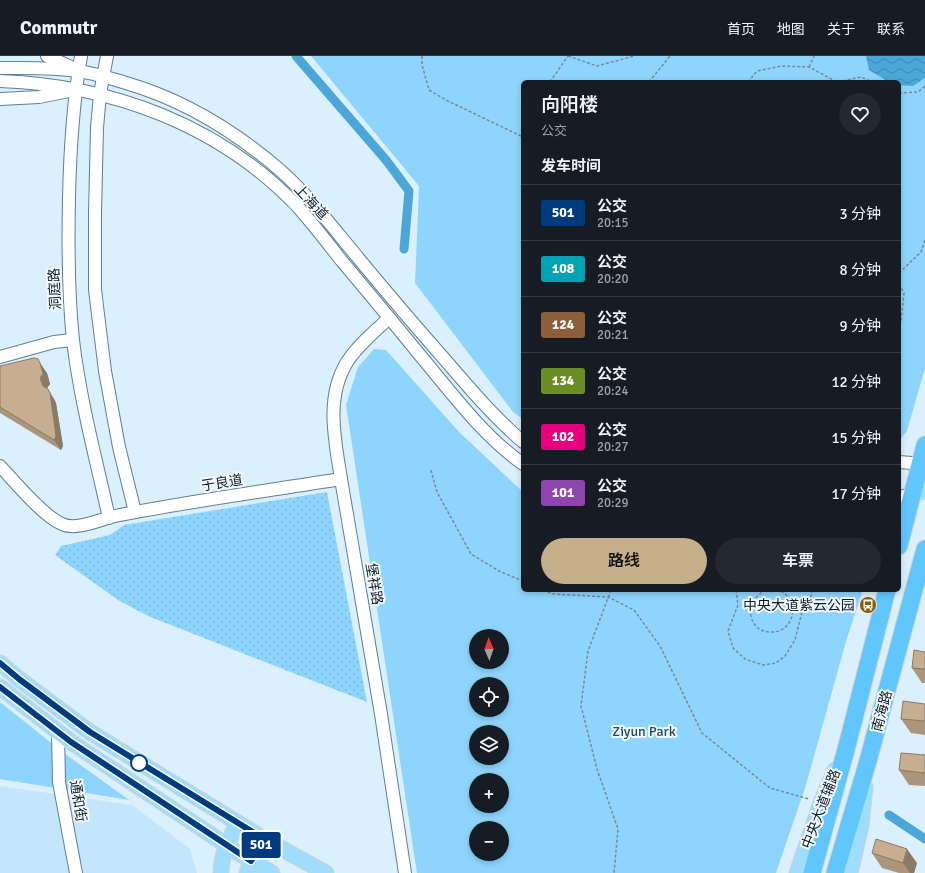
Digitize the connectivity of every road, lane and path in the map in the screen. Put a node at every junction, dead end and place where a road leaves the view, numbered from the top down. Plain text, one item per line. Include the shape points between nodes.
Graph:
1 (48, 56) edge
2 (81, 56) edge
3 (107, 56) edge
4 (422, 56) edge
5 (568, 56) edge
6 (634, 56) edge
7 (670, 56) edge
8 (814, 56) edge
9 (809, 67) junction
10 (0, 68) edge
11 (78, 71) junction
12 (103, 76) junction
13 (551, 80) edge
14 (651, 80) edge
15 (750, 80) edge
16 (833, 80) edge
17 (847, 80) edge
18 (868, 80) edge
19 (0, 81) edge
20 (925, 86) edge
21 (76, 89) junction
22 (901, 93) edge
23 (100, 94) junction
24 (0, 99) edge
25 (521, 135) edge
26 (925, 240) edge
27 (901, 271) edge
28 (901, 288) edge
29 (389, 318) junction
30 (901, 322) edge
31 (73, 340) junction
32 (0, 357) edge
33 (521, 440) edge
34 (925, 445) edge
35 (521, 462) edge
36 (901, 462) edge
37 (922, 464) edge
38 (0, 466) edge
39 (431, 470) dead end
40 (341, 479) junction
41 (912, 494) edge
42 (134, 512) junction
43 (109, 518) junction
44 (901, 538) edge
45 (925, 548) edge
46 (521, 581) edge
47 (548, 592) edge
48 (610, 592) edge
49 (736, 592) edge
50 (762, 592) edge
51 (782, 592) edge
52 (812, 592) edge
53 (886, 592) edge
54 (608, 597) junction
55 (0, 662) edge
56 (0, 687) edge
57 (58, 732) junction
58 (847, 746) junction
59 (868, 761) junction
60 (821, 803) junction
61 (238, 823) junction
62 (264, 839) junction
63 (226, 844) junction
64 (249, 867) edge
65 (76, 873) edge
66 (221, 873) edge
67 (272, 873) edge
68 (326, 873) edge
69 (405, 873) edge
70 (614, 873) edge
71 (797, 873) edge
72 (812, 873) edge
73 (836, 873) edge
74 (850, 873) edge

1 - 11 street
2 - 11 street, 洞庭路
3 - 12 street
4 - 25 path via 429,90
5 - 6 path via 597,66
5 - 13 path
7 - 14 path
8 - 9 path
9 - 15 path via 781,66 757,71
9 - 16 path
10 - 11 street, 上海道
11 - 12 street, 上海道
11 - 21 street, 洞庭路
12 - 23 street
12 - 33 street, 上海道 via 146,90 198,112 248,144 281,171 316,208 471,389
17 - 18 path via 861,77
19 - 21 street, 上海道
20 - 22 path via 918,92
21 - 23 street, 上海道
21 - 24 street via 39,97
21 - 31 street, 洞庭路 via 70,154 68,220
23 - 29 street, 上海道 via 186,125 222,145 264,177 298,207
23 - 42 street via 96,155 95,290 104,371
26 - 27 path via 921,252
28 - 30 path via 904,293
29 - 35 street, 上海道 via 485,431
29 - 40 street, 堡祥路 via 356,350 335,387 332,405
31 - 32 street via 54,342
31 - 43 street, 洞庭路 via 83,401
34 - 37 highway
36 - 37 street
37 - 41 highway
38 - 43 street, 于良道 via 42,510 63,525 85,525
39 - 46 path via 437,492 471,554
40 - 42 street, 于良道
40 - 69 street, 堡祥路
41 - 44 highway
42 - 43 street, 于良道
45 - 59 highway, 南海路
47 - 54 path
48 - 54 path
49 - 52 path via 738,605 728,631 733,648 744,659 763,665 776,662 785,656 796,640 802,612
50 - 51 path via 751,604 751,617 754,624 773,632 786,627 793,614 791,600
53 - 58 highway, 南海路
54 - 60 path via 634,610 660,646 702,733 770,788
54 - 70 path via 588,651 581,706 597,769 618,829
55 - 61 main road via 90,732
56 - 57 main road
57 - 63 main road
57 - 65 street, 通和街 via 59,782
58 - 60 main road, 中央大道辅路
58 - 72 highway, 南海路
59 - 73 highway, 南海路
59 - 74 main road via 861,826
60 - 71 main road, 中央大道辅路
61 - 62 main road
61 - 63 main road
62 - 64 main road
62 - 68 main road
63 - 64 main road
63 - 66 main road
64 - 67 main road

